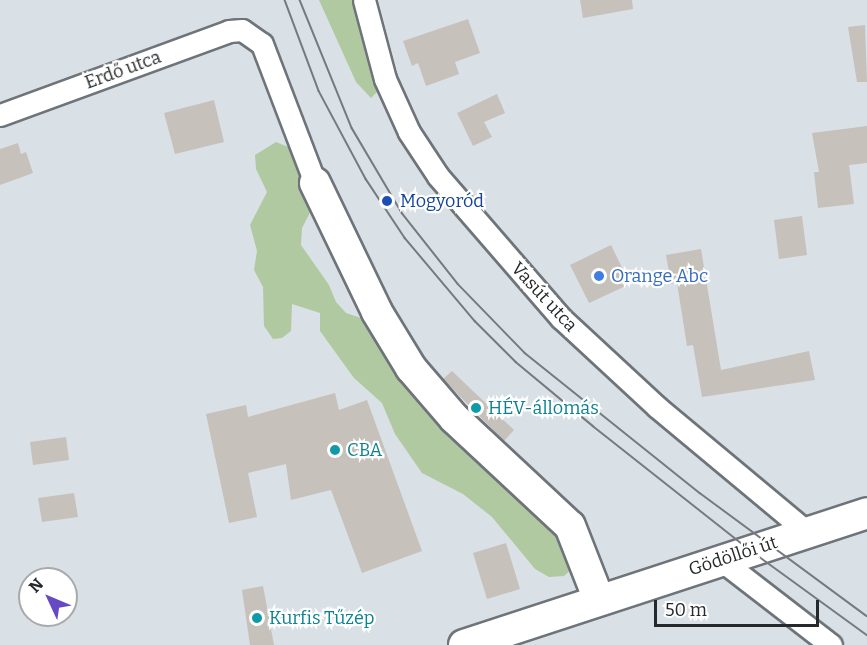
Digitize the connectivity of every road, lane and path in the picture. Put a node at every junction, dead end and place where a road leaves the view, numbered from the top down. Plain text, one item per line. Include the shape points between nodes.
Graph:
1 (364, 0) edge
2 (0, 115) edge
3 (315, 183) joint
4 (867, 513) edge
5 (807, 532) junction
6 (721, 560) junction
7 (599, 600) junction
8 (464, 645) edge
9 (831, 645) edge

1 - 5 street, Vasút utca via 385,79 409,132 438,176 561,318 657,406
2 - 3 street, Erdő utca via 229,31 247,31 262,45
3 - 7 street via 377,312 411,368 454,418 570,526
4 - 5 street, Gödöllői út
5 - 6 street, Gödöllői út
6 - 7 street, Gödöllői út
6 - 9 street
7 - 8 street, Gödöllői út

